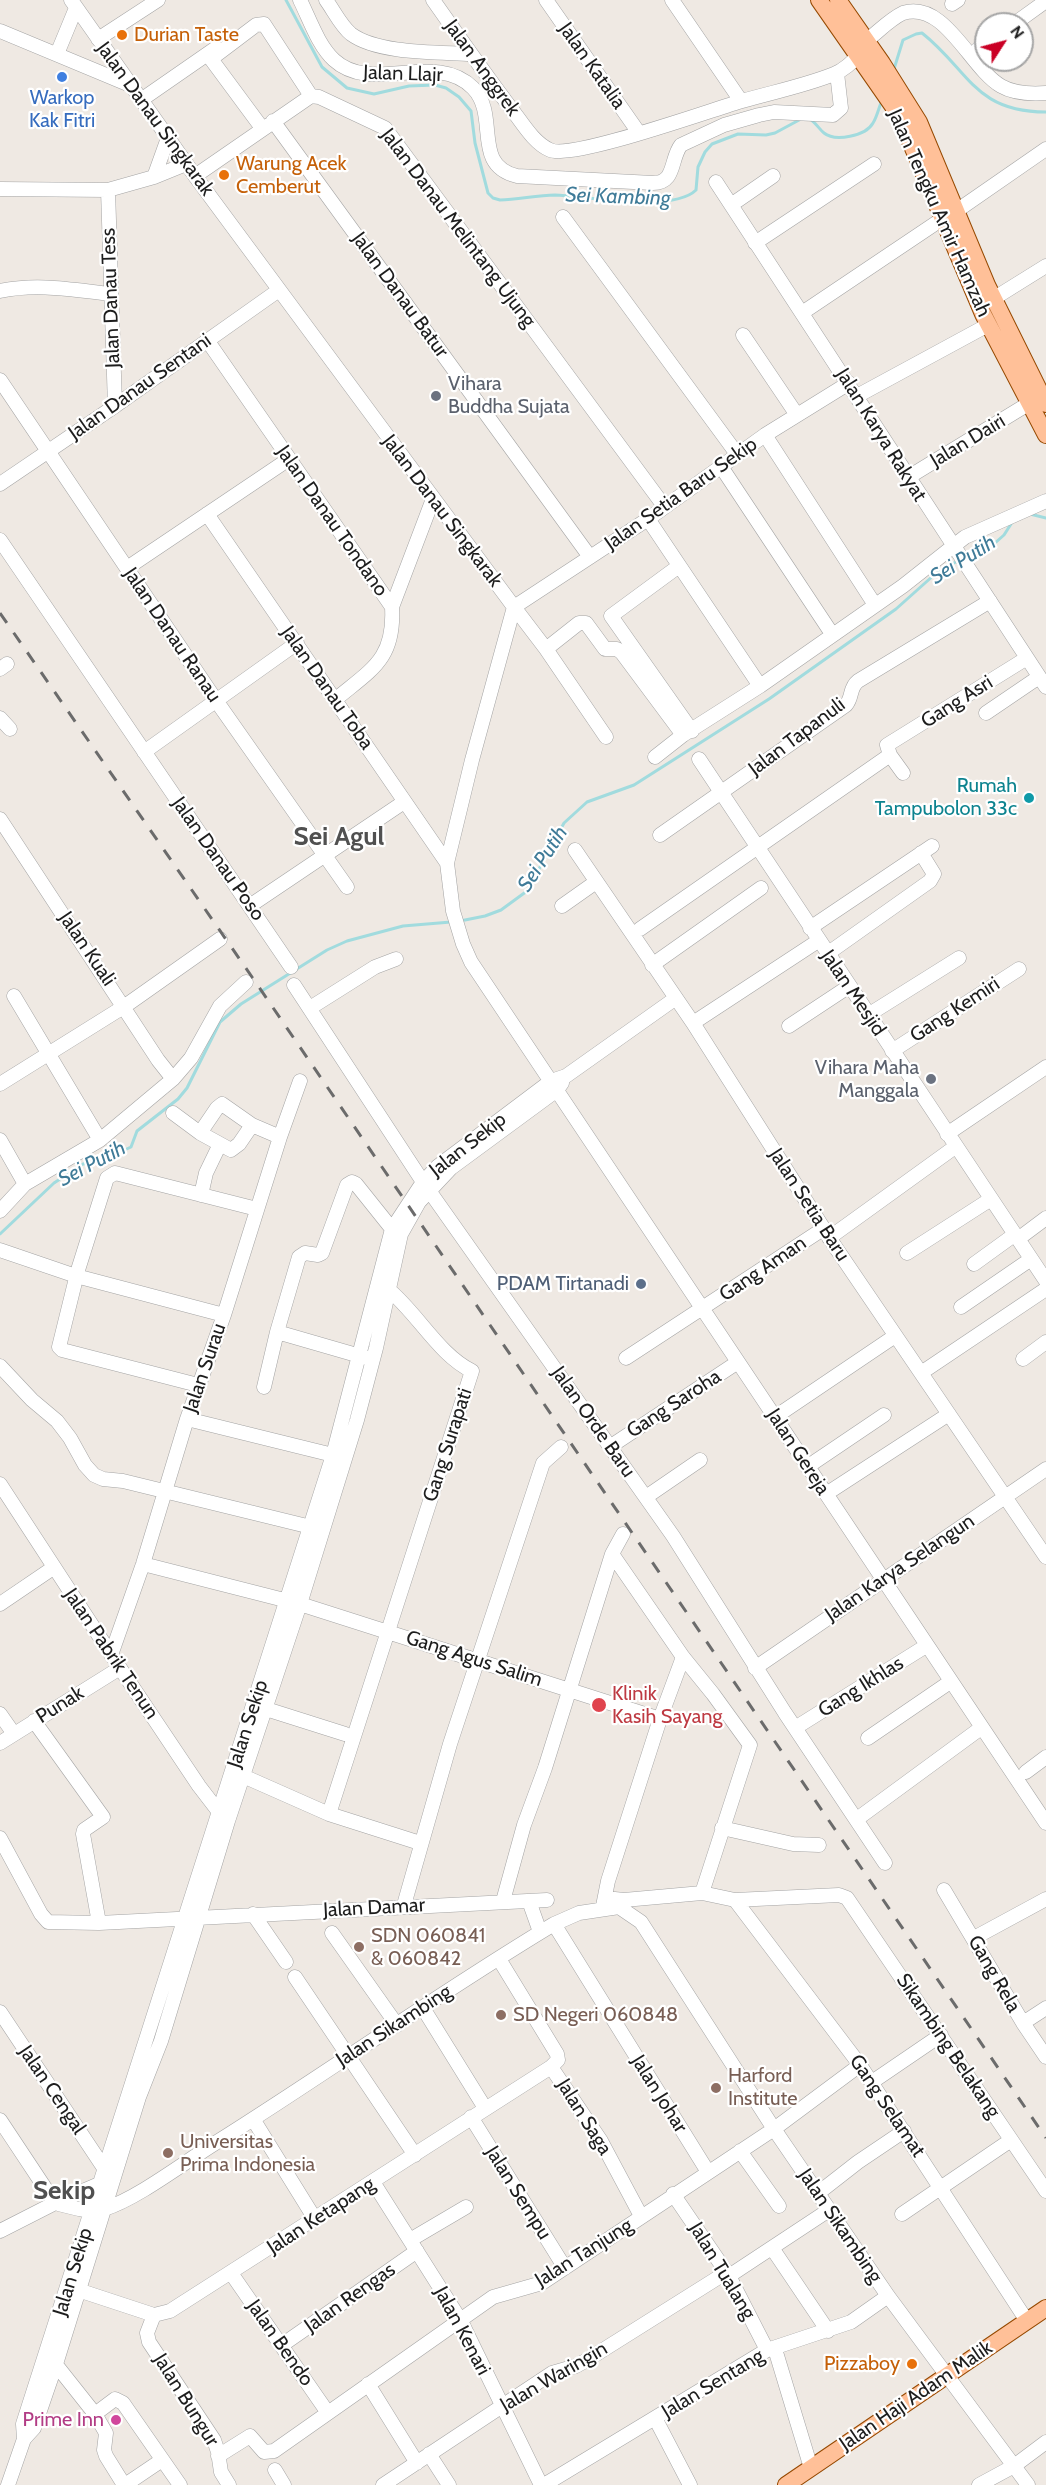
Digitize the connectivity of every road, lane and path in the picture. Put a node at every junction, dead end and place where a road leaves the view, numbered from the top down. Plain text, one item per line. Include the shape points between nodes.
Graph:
1 (159, 0) edge
2 (300, 0) edge
3 (326, 0) edge
4 (433, 0) edge
5 (546, 0) edge
6 (672, 0) edge
7 (819, 0) edge
8 (838, 0) edge
9 (1046, 1) edge
10 (73, 4) edge
11 (1031, 12) edge
12 (262, 16) dead end
13 (0, 31) edge
14 (98, 39) junction
15 (863, 48) junction
16 (57, 54) junction
17 (471, 54) junction
18 (837, 73) junction
19 (130, 84) junction
20 (1046, 93) edge
21 (311, 96) junction
22 (141, 100) junction
23 (741, 101) junction
24 (268, 124) junction
25 (639, 133) junction
26 (168, 138) junction
27 (1046, 149) edge
28 (186, 164) junction
29 (874, 164) dead end
30 (195, 176) junction
31 (773, 176) dead end
32 (154, 177) junction
33 (716, 182) dead end
34 (0, 189) edge
35 (108, 190) junction
36 (731, 205) junction
37 (949, 216) junction
38 (563, 217) dead end
39 (755, 243) junction
40 (1046, 266) edge
41 (279, 290) junction
42 (0, 291) edge
43 (111, 294) junction
44 (990, 311) junction
45 (802, 313) junction
46 (742, 335) dead end
47 (207, 340) junction
48 (0, 380) edge
49 (849, 383) junction
50 (857, 396) junction
51 (1028, 404) junction
52 (1046, 404) edge
53 (115, 406) junction
54 (797, 415) junction
55 (765, 435) junction
56 (1046, 435) edge
57 (49, 451) junction
58 (737, 454) junction
59 (289, 459) junction
60 (720, 465) junction
61 (908, 478) junction
62 (0, 484) edge
63 (433, 499) junction
64 (1046, 501) edge
65 (664, 506) junction
66 (207, 514) junction
67 (648, 519) junction
68 (0, 540) edge
69 (957, 552) junction
70 (590, 557) junction
71 (680, 566) junction
72 (127, 568) junction
73 (990, 601) junction
74 (874, 605) junction
75 (392, 607) junction
76 (514, 607) junction
77 (832, 634) junction
78 (297, 644) junction
79 (546, 649) junction
80 (1027, 658) junction
81 (1043, 682) edge
82 (760, 686) junction
83 (215, 699) junction
84 (336, 699) junction
85 (986, 712) dead end
86 (0, 718) edge
87 (10, 729) dead end
88 (687, 733) junction
89 (606, 737) dead end
90 (889, 750) junction
91 (144, 752) junction
92 (655, 757) dead end
93 (699, 759) dead end
94 (903, 773) dead end
95 (720, 794) junction
96 (404, 802) junction
97 (2, 828) edge
98 (660, 835) dead end
99 (756, 848) junction
100 (575, 850) dead end
101 (324, 856) junction
102 (447, 863) junction
103 (596, 882) junction
104 (347, 887) dead end
105 (761, 888) dead end
106 (251, 905) junction
107 (562, 906) dead end
108 (810, 928) junction
109 (640, 929) dead end
110 (220, 939) dead end
111 (818, 940) junction
112 (827, 954) junction
113 (396, 958) dead end
114 (959, 958) dead end
115 (652, 965) junction
116 (291, 968) dead end
117 (1019, 969) dead end
118 (246, 982) dead end
119 (294, 985) dead end
120 (848, 987) junction
121 (14, 996) dead end
122 (676, 999) junction
123 (125, 1006) junction
124 (310, 1008) junction
125 (867, 1016) junction
126 (693, 1023) junction
127 (789, 1026) dead end
128 (892, 1051) junction
129 (49, 1054) junction
130 (1046, 1067) edge
131 (173, 1079) junction
132 (300, 1081) dead end
133 (0, 1084) edge
134 (554, 1086) junction
135 (173, 1113) dead end
136 (252, 1125) junction
137 (200, 1133) junction
138 (947, 1134) junction
139 (280, 1137) junction
140 (100, 1140) junction
141 (0, 1141) edge
142 (220, 1144) junction
143 (956, 1147) junction
144 (25, 1184) junction
145 (426, 1186) junction
146 (201, 1195) junction
147 (991, 1199) junction
148 (257, 1209) junction
149 (0, 1211) edge
150 (1046, 1218) edge
151 (396, 1232) junction
152 (826, 1233) junction
153 (1016, 1237) junction
154 (0, 1250) edge
155 (907, 1253) dead end
156 (1031, 1258) junction
157 (974, 1264) dead end
158 (76, 1276) junction
159 (1046, 1281) edge
160 (1046, 1288) edge
161 (388, 1289) junction
162 (962, 1307) dead end
163 (702, 1310) junction
164 (224, 1315) junction
165 (277, 1332) junction
166 (895, 1336) junction
167 (1046, 1342) edge
168 (367, 1358) junction
169 (626, 1358) dead end
170 (1023, 1359) dead end
171 (738, 1362) junction
172 (0, 1366) edge
173 (921, 1373) junction
174 (198, 1385) junction
175 (264, 1387) dead end
176 (949, 1414) junction
177 (884, 1415) dead end
178 (775, 1417) junction
179 (187, 1419) junction
180 (611, 1446) junction
181 (561, 1447) dead end
182 (333, 1455) junction
183 (700, 1460) dead end
184 (807, 1467) junction
185 (1046, 1469) edge
186 (0, 1484) edge
187 (164, 1492) junction
188 (826, 1494) junction
189 (1005, 1496) junction
190 (646, 1497) junction
191 (311, 1527) junction
192 (623, 1534) dead end
193 (612, 1554) junction
194 (1046, 1557) edge
195 (143, 1564) junction
196 (53, 1568) junction
197 (882, 1579) junction
198 (294, 1602) junction
199 (0, 1604) edge
200 (386, 1631) junction
201 (926, 1646) junction
202 (111, 1655) junction
203 (683, 1657) junction
204 (479, 1659) junction
205 (120, 1668) junction
206 (756, 1668) junction
207 (950, 1682) junction
208 (568, 1690) junction
209 (266, 1709) junction
210 (0, 1714) edge
211 (660, 1719) junction
212 (34, 1721) junction
213 (795, 1728) junction
214 (981, 1728) junction
215 (14, 1734) junction
216 (345, 1734) dead end
217 (868, 1738) dead end
218 (0, 1743) edge
219 (1046, 1757) edge
220 (1026, 1772) dead end
221 (243, 1776) junction
222 (329, 1814) junction
223 (223, 1817) junction
224 (856, 1819) junction
225 (1046, 1823) edge
226 (722, 1828) junction
227 (0, 1839) edge
228 (420, 1844) junction
229 (819, 1845) dead end
230 (885, 1863) dead end
231 (945, 1890) dead end
232 (702, 1893) junction
233 (1046, 1899) edge
234 (547, 1900) dead end
235 (735, 1900) junction
236 (529, 1901) junction
237 (503, 1902) junction
238 (604, 1903) junction
239 (404, 1905) junction
240 (253, 1914) junction
241 (192, 1917) junction
242 (99, 1923) junction
243 (554, 1924) junction
244 (540, 1932) junction
245 (332, 1933) dead end
246 (974, 1938) junction
247 (499, 1959) junction
248 (286, 1962) dead end
249 (295, 1977) dead end
250 (423, 2008) junction
251 (1046, 2008) edge
252 (0, 2012) edge
253 (1023, 2023) junction
254 (397, 2025) junction
255 (941, 2036) junction
256 (154, 2038) junction
257 (348, 2055) junction
258 (1046, 2056) edge
259 (860, 2065) junction
260 (551, 2067) junction
261 (872, 2082) junction
262 (485, 2108) junction
263 (471, 2117) junction
264 (254, 2119) junction
265 (0, 2120) edge
266 (774, 2129) junction
267 (904, 2131) junction
268 (1011, 2140) junction
269 (740, 2151) junction
270 (415, 2155) junction
271 (104, 2168) junction
272 (708, 2172) junction
273 (114, 2180) junction
274 (373, 2182) junction
275 (99, 2183) junction
276 (941, 2187) junction
277 (1046, 2191) edge
278 (674, 2194) junction
279 (817, 2194) junction
280 (55, 2203) junction
281 (779, 2206) dead end
282 (466, 2207) dead end
283 (98, 2210) junction
284 (829, 2210) junction
285 (902, 2214) dead end
286 (642, 2216) junction
287 (315, 2219) junction
288 (0, 2231) edge
289 (414, 2246) junction
290 (771, 2248) junction
291 (565, 2268) junction
292 (231, 2273) junction
293 (728, 2274) junction
294 (78, 2290) junction
295 (888, 2296) junction
296 (1046, 2308) edge
297 (154, 2315) junction
298 (460, 2321) junction
299 (1027, 2321) junction
300 (828, 2331) junction
301 (282, 2344) junction
302 (771, 2349) junction
303 (52, 2360) junction
304 (945, 2376) junction
305 (368, 2384) junction
306 (501, 2407) junction
307 (328, 2413) junction
308 (95, 2414) junction
309 (655, 2418) junction
310 (1046, 2442) edge
311 (429, 2454) junction
312 (218, 2456) junction
313 (162, 2460) junction
314 (417, 2463) junction
315 (1014, 2466) junction
316 (811, 2468) junction
317 (275, 2470) dead end
318 (6, 2475) edge
319 (392, 2483) edge
320 (789, 2484) edge
321 (125, 2485) edge
322 (180, 2485) edge
323 (229, 2485) edge
324 (284, 2485) edge
325 (449, 2485) edge
326 (543, 2485) edge
327 (690, 2485) edge
328 (979, 2485) edge
329 (1028, 2485) edge

1 - 14 street
2 - 18 street, Jalan Llajr via 323,46 344,68 367,76 429,72 465,81 483,101 492,160 498,168 516,176 658,183 667,179 681,145 724,125 774,112 837,113 841,108
3 - 17 street via 349,32 365,41 393,48
4 - 17 street, Jalan Anggrek
5 - 25 street, Jalan Katalia
6 - 23 street
7 - 15 main road, Jalan Tengku Amir Hamzah
8 - 15 main road, Jalan Tengku Amir Hamzah
9 - 11 street
10 - 14 street, Jalan Danau Singkarak
10 - 16 street
12 - 22 street
13 - 16 street
14 - 19 street, Jalan Danau Singkarak
15 - 18 street
15 - 20 street via 903,13 928,12 1000,86
15 - 37 main road, Jalan Tengku Amir Hamzah via 894,95 919,122
16 - 19 street
17 - 25 street, Jalan Anggrek via 532,135 552,152
18 - 23 street
19 - 22 street, Jalan Danau Singkarak
21 - 24 street
21 - 24 street, Jalan Danau Batur via 264,24 256,25 211,59
21 - 65 street, Jalan Danau Melintang Ujung via 378,123 398,143
22 - 26 street, Jalan Danau Singkarak
23 - 25 street
24 - 30 street
24 - 70 street, Jalan Danau Batur
26 - 28 street, Jalan Danau Singkarak
26 - 32 street
27 - 37 street
28 - 30 street, Jalan Danau Singkarak
28 - 32 street
29 - 39 street
30 - 41 street, Jalan Danau Singkarak
31 - 36 street
32 - 35 street
33 - 36 street, Jalan Karya Rakyat
34 - 35 street
35 - 43 street, Jalan Danau Tess
36 - 39 street, Jalan Karya Rakyat
37 - 44 main road, Jalan Tengku Amir Hamzah
37 - 45 street
38 - 58 street
39 - 45 street, Jalan Karya Rakyat
40 - 44 street
41 - 47 street, Jalan Danau Sentani
41 - 63 street, Jalan Danau Singkarak
42 - 43 street via 42,286
43 - 53 street, Jalan Danau Tess
44 - 50 street
44 - 51 main road, Jalan Tengku Amir Hamzah
44 - 52 main road, Jalan Tengku Amir Hamzah
45 - 49 street, Jalan Karya Rakyat
46 - 54 street
47 - 53 street, Jalan Danau Sentani
47 - 59 street, Jalan Danau Tondano
48 - 57 street, Jalan Danau Ranau
49 - 50 street, Jalan Karya Rakyat
49 - 54 street, Jalan Setia Baru Sekip
50 - 61 street, Jalan Karya Rakyat
51 - 56 main road, Jalan Tengku Amir Hamzah
51 - 61 street, Jalan Dairi
53 - 57 street, Jalan Danau Sentani
54 - 55 street, Jalan Setia Baru Sekip
55 - 58 street, Jalan Setia Baru Sekip
55 - 74 street
57 - 62 street, Jalan Danau Sentani
57 - 72 street, Jalan Danau Ranau
58 - 60 street, Jalan Setia Baru Sekip
59 - 66 street
59 - 75 street, Jalan Danau Tondano
60 - 65 street, Jalan Setia Baru Sekip
60 - 77 street
61 - 69 street, Jalan Karya Rakyat
63 - 75 street
63 - 76 street, Jalan Danau Singkarak
64 - 69 street via 965,537
65 - 67 street, Jalan Setia Baru Sekip
66 - 72 street
66 - 78 street, Jalan Danau Toba
67 - 70 street, Jalan Setia Baru Sekip
67 - 71 street
68 - 91 street, Jalan Danau Poso
69 - 73 street, Jalan Karya Rakyat
69 - 74 street
70 - 76 street, Jalan Setia Baru Sekip
71 - 82 street
71 - 88 street via 611,616
72 - 83 street, Jalan Danau Ranau
73 - 80 street, Jalan Karya Rakyat
73 - 95 street, Jalan Tapanuli via 858,681 846,705
74 - 77 street
75 - 84 street, Jalan Danau Tondano via 392,629 380,662
76 - 79 street
76 - 102 street, Jalan Danau Singkarak
77 - 82 street
78 - 83 street
78 - 84 street, Jalan Danau Toba
79 - 88 street via 579,623 586,622 605,649 622,652
79 - 89 street
80 - 81 street, Jalan Karya Rakyat
80 - 90 street, Gang Asri
81 - 85 street
82 - 88 street
83 - 91 street
83 - 101 street, Jalan Danau Ranau
84 - 96 street, Jalan Danau Toba
86 - 87 street
88 - 92 street
90 - 94 street
90 - 99 street, Gang Asri
91 - 106 street, Jalan Danau Poso
93 - 95 street, Jalan Mesjid
95 - 98 street, Jalan Tapanuli
95 - 99 street, Jalan Mesjid
96 - 101 street
96 - 102 street, Jalan Danau Toba
97 - 123 street, Jalan Kuali
99 - 108 street, Jalan Mesjid
99 - 109 street, Gang Asri
100 - 103 street, Jalan Setia Baru
101 - 104 street, Jalan Danau Ranau
101 - 106 street
102 - 134 street, Jalan Danau Singkarak via 453,911 471,962
103 - 107 street
103 - 115 street, Jalan Setia Baru
105 - 115 street
106 - 116 street, Jalan Danau Poso
108 - 111 street, Jalan Mesjid
108 - 112 street via 927,849 934,874 930,881
110 - 123 street
111 - 112 street, Jalan Mesjid
111 - 126 street
112 - 120 street, Jalan Mesjid
113 - 124 street
114 - 125 street
115 - 122 street, Jalan Setia Baru
117 - 128 street, Gang Kemiri
118 - 131 street via 220,1006 191,1058
119 - 124 street, Jalan Orde Baru
120 - 125 street, Jalan Mesjid
120 - 127 street
121 - 129 street
122 - 126 street, Jalan Setia Baru
122 - 134 street, Jalan Sekip
123 - 129 street
123 - 131 street, Jalan Kuali
124 - 145 street, Jalan Orde Baru
125 - 128 street, Jalan Mesjid
126 - 152 street, Jalan Setia Baru
128 - 138 street, Jalan Mesjid
129 - 133 street
129 - 140 street
130 - 138 street
131 - 140 street
132 - 139 street, Jalan Surau
134 - 145 street, Jalan Sekip via 438,1166
134 - 163 street, Jalan Gereja
135 - 137 street
136 - 137 street via 222,1104
136 - 139 street
136 - 142 street via 234,1149
137 - 142 street
138 - 143 street, Jalan Mesjid
139 - 148 street, Jalan Surau
140 - 144 street
141 - 144 street
142 - 146 street
143 - 147 street, Jalan Mesjid
143 - 152 street, Gang Aman
144 - 149 street
145 - 151 street, Jalan Sekip
145 - 180 street, Jalan Orde Baru
146 - 148 street
146 - 158 street via 115,1173 109,1175
147 - 153 street, Jalan Mesjid
147 - 155 street
148 - 164 street, Jalan Surau
150 - 153 street
151 - 161 street, Jalan Sekip
151 - 165 street via 356,1184 347,1185 322,1253 299,1257
151 - 168 street, Jalan Sekip
152 - 163 street, Gang Aman
152 - 166 street, Jalan Setia Baru
153 - 156 street, Jalan Mesjid
153 - 157 street
154 - 158 street
156 - 159 street, Jalan Mesjid
156 - 162 street
158 - 164 street
158 - 174 street via 59,1344 62,1350
160 - 173 street
161 - 168 street, Jalan Sekip
161 - 200 street, Gang Surapati via 452,1358 472,1371
163 - 169 street, Gang Aman
163 - 171 street, Jalan Gereja
164 - 174 street, Jalan Surau
165 - 168 street
165 - 175 street
166 - 173 street, Jalan Setia Baru
166 - 178 street
167 - 170 street
168 - 182 street, Jalan Sekip
168 - 198 street, Jalan Sekip via 357,1420
171 - 178 street, Jalan Gereja
171 - 180 street, Gang Saroha
172 - 187 street via 57,1421 94,1475
173 - 176 street, Jalan Setia Baru
174 - 179 street, Jalan Surau
176 - 188 street
176 - 189 street, Jalan Setia Baru
177 - 184 street
178 - 184 street, Jalan Gereja
179 - 182 street
179 - 187 street, Jalan Surau
180 - 190 street, Jalan Orde Baru
181 - 204 street via 543,1463
182 - 191 street, Jalan Sekip
183 - 190 street
184 - 188 street, Jalan Gereja
185 - 189 street, Jalan Karya Selangun
186 - 196 street, Jalan Pabrik Tenun
187 - 191 street
187 - 195 street, Jalan Surau
188 - 197 street, Jalan Gereja
189 - 194 street, Jalan Setia Baru
189 - 197 street, Jalan Karya Selangun
190 - 206 street, Jalan Orde Baru
191 - 198 street, Jalan Sekip
192 - 193 street
193 - 203 street
193 - 208 street
195 - 198 street, Gang Agus Salim
195 - 202 street, Jalan Surau
196 - 199 street
196 - 202 street, Jalan Pabrik Tenun
197 - 201 street, Jalan Gereja
197 - 206 street, Jalan Karya Selangun
198 - 200 street, Gang Agus Salim
198 - 209 street, Jalan Sekip
198 - 223 street, Jalan Sekip
200 - 204 street, Gang Agus Salim
200 - 222 street
201 - 207 street, Jalan Gereja
201 - 213 street, Gang Ikhlas
202 - 205 street, Jalan Pabrik Tenun
203 - 211 street
203 - 226 street via 750,1745
204 - 208 street, Gang Agus Salim
204 - 228 street
205 - 212 street, Punak
205 - 223 street, Jalan Pabrik Tenun
206 - 213 street, Jalan Orde Baru
207 - 214 street, Jalan Gereja
207 - 217 street
208 - 211 street, Gang Agus Salim
208 - 237 street
209 - 216 street
209 - 221 street, Jalan Sekip
210 - 215 street
211 - 238 street
212 - 215 street, Punak
212 - 242 street via 103,1818 83,1834
213 - 224 street, Jalan Orde Baru
214 - 224 street
214 - 225 street, Jalan Gereja
215 - 218 street, Punak
219 - 220 street
221 - 222 street
221 - 223 street, Jalan Sekip
222 - 228 street
223 - 241 street, Jalan Sekip
224 - 230 street, Jalan Orde Baru
226 - 229 street via 793,1844
226 - 232 street
227 - 242 street, Jalan Damar via 48,1922
228 - 239 street
231 - 246 street, Gang Rela
232 - 235 street
232 - 238 street
233 - 246 street
234 - 236 street, Jalan Damar
235 - 255 street, Sikambing Belakang via 839,1895 847,1898
235 - 259 street, Gang Selamat
236 - 237 street, Jalan Damar
236 - 244 street
237 - 239 street, Jalan Damar
238 - 243 street, Jalan Sikambing
238 - 266 street, Jalan Sikambing via 619,1907 641,1922
239 - 240 street, Jalan Damar
240 - 241 street, Jalan Damar
240 - 248 street
241 - 242 street, Jalan Damar
241 - 256 street, Jalan Sekip
243 - 244 street, Jalan Sikambing
243 - 272 street, Jalan Johar
244 - 247 street, Jalan Sikambing
245 - 254 street
246 - 253 street, Gang Rela
247 - 250 street, Jalan Sikambing
247 - 260 street, Jalan Saga via 557,2054 558,2060
249 - 257 street
250 - 254 street, Jalan Sikambing
250 - 262 street
251 - 253 street
252 - 271 street, Jalan Cengal
253 - 258 street, Gang Rela
254 - 257 street, Jalan Sikambing
255 - 261 street
255 - 268 street, Sikambing Belakang
256 - 271 street, Jalan Sekip
256 - 273 street, Jalan Sekip
257 - 264 street, Jalan Sikambing
257 - 270 street
259 - 261 street, Gang Selamat
259 - 266 street, Jalan Tanjung
260 - 262 street, Jalan Ketapang
260 - 286 street, Jalan Saga via 601,2141
261 - 267 street, Gang Selamat
262 - 263 street, Jalan Ketapang
263 - 270 street, Jalan Ketapang
263 - 291 street, Jalan Sempu
264 - 283 street, Jalan Sikambing via 147,2186
264 - 287 street
265 - 280 street
266 - 269 street, Jalan Tanjung
266 - 279 street, Jalan Sikambing
267 - 276 street, Gang Selamat
267 - 279 street
268 - 276 street
268 - 277 street, Sikambing Belakang
269 - 272 street, Jalan Tanjung
269 - 281 street
270 - 274 street, Jalan Ketapang
271 - 275 street, Jalan Sekip
272 - 278 street, Jalan Tanjung
273 - 275 street
273 - 283 street, Jalan Sekip
274 - 287 street, Jalan Ketapang
274 - 289 street, Jalan Kenari
275 - 280 street
275 - 283 street, Jalan Sekip
276 - 285 street
276 - 299 street, Gang Selamat
278 - 286 street, Jalan Tanjung
278 - 293 street, Jalan Tualang
279 - 284 street, Jalan Sikambing
280 - 283 street
280 - 288 street
282 - 289 street, Jalan Rengas
283 - 294 street, Jalan Sekip
283 - 303 street, Jalan Sekip
284 - 290 street, Jalan Waringin
284 - 295 street, Jalan Sikambing
286 - 291 street, Jalan Tanjung
287 - 292 street, Jalan Ketapang
289 - 298 street, Jalan Kenari
289 - 301 street, Jalan Rengas
290 - 293 street, Jalan Waringin
290 - 300 street
291 - 298 street, Jalan Tanjung via 542,2283 499,2293
292 - 297 street, Jalan Ketapang via 170,2311
292 - 301 street, Jalan Bendo
293 - 302 street, Jalan Tualang
293 - 306 street, Jalan Waringin via 587,2360 552,2373
294 - 297 street
294 - 303 street, Jalan Sekip
295 - 300 street, Jalan Sentang via 861,2318
295 - 304 street, Jalan Sikambing
296 - 299 main road, Jalan Haji Adam Malik
297 - 312 street, Jalan Bungur via 147,2333 149,2342 214,2440
298 - 305 street, Jalan Tanjung
298 - 306 street, Jalan Kenari
299 - 304 main road, Jalan Haji Adam Malik
300 - 302 street, Jalan Sentang
301 - 307 street, Jalan Bendo
302 - 309 street, Jalan Sentang
302 - 316 street, Jalan Tualang
303 - 308 street
303 - 318 street, Jalan Sekip via 23,2424 24,2439
304 - 315 street, Jalan Sikambing
304 - 316 main road, Jalan Haji Adam Malik
305 - 307 street, Jalan Tanjung
305 - 314 street
306 - 311 street, Jalan Waringin
306 - 326 street, Jalan Kenari
307 - 312 street, Jalan Tanjung via 271,2452 261,2450 251,2436
308 - 313 street via 118,2400
308 - 321 street via 106,2433 106,2456
309 - 326 street, Jalan Sentang
309 - 327 street
310 - 315 street
311 - 314 street, Jalan Waringin
311 - 325 street
312 - 323 street, Jalan Bungur
313 - 321 street
313 - 322 street
314 - 319 street, Jalan Waringin
315 - 328 street
315 - 329 street, Jalan Sikambing
316 - 320 main road, Jalan Haji Adam Malik
317 - 324 street

